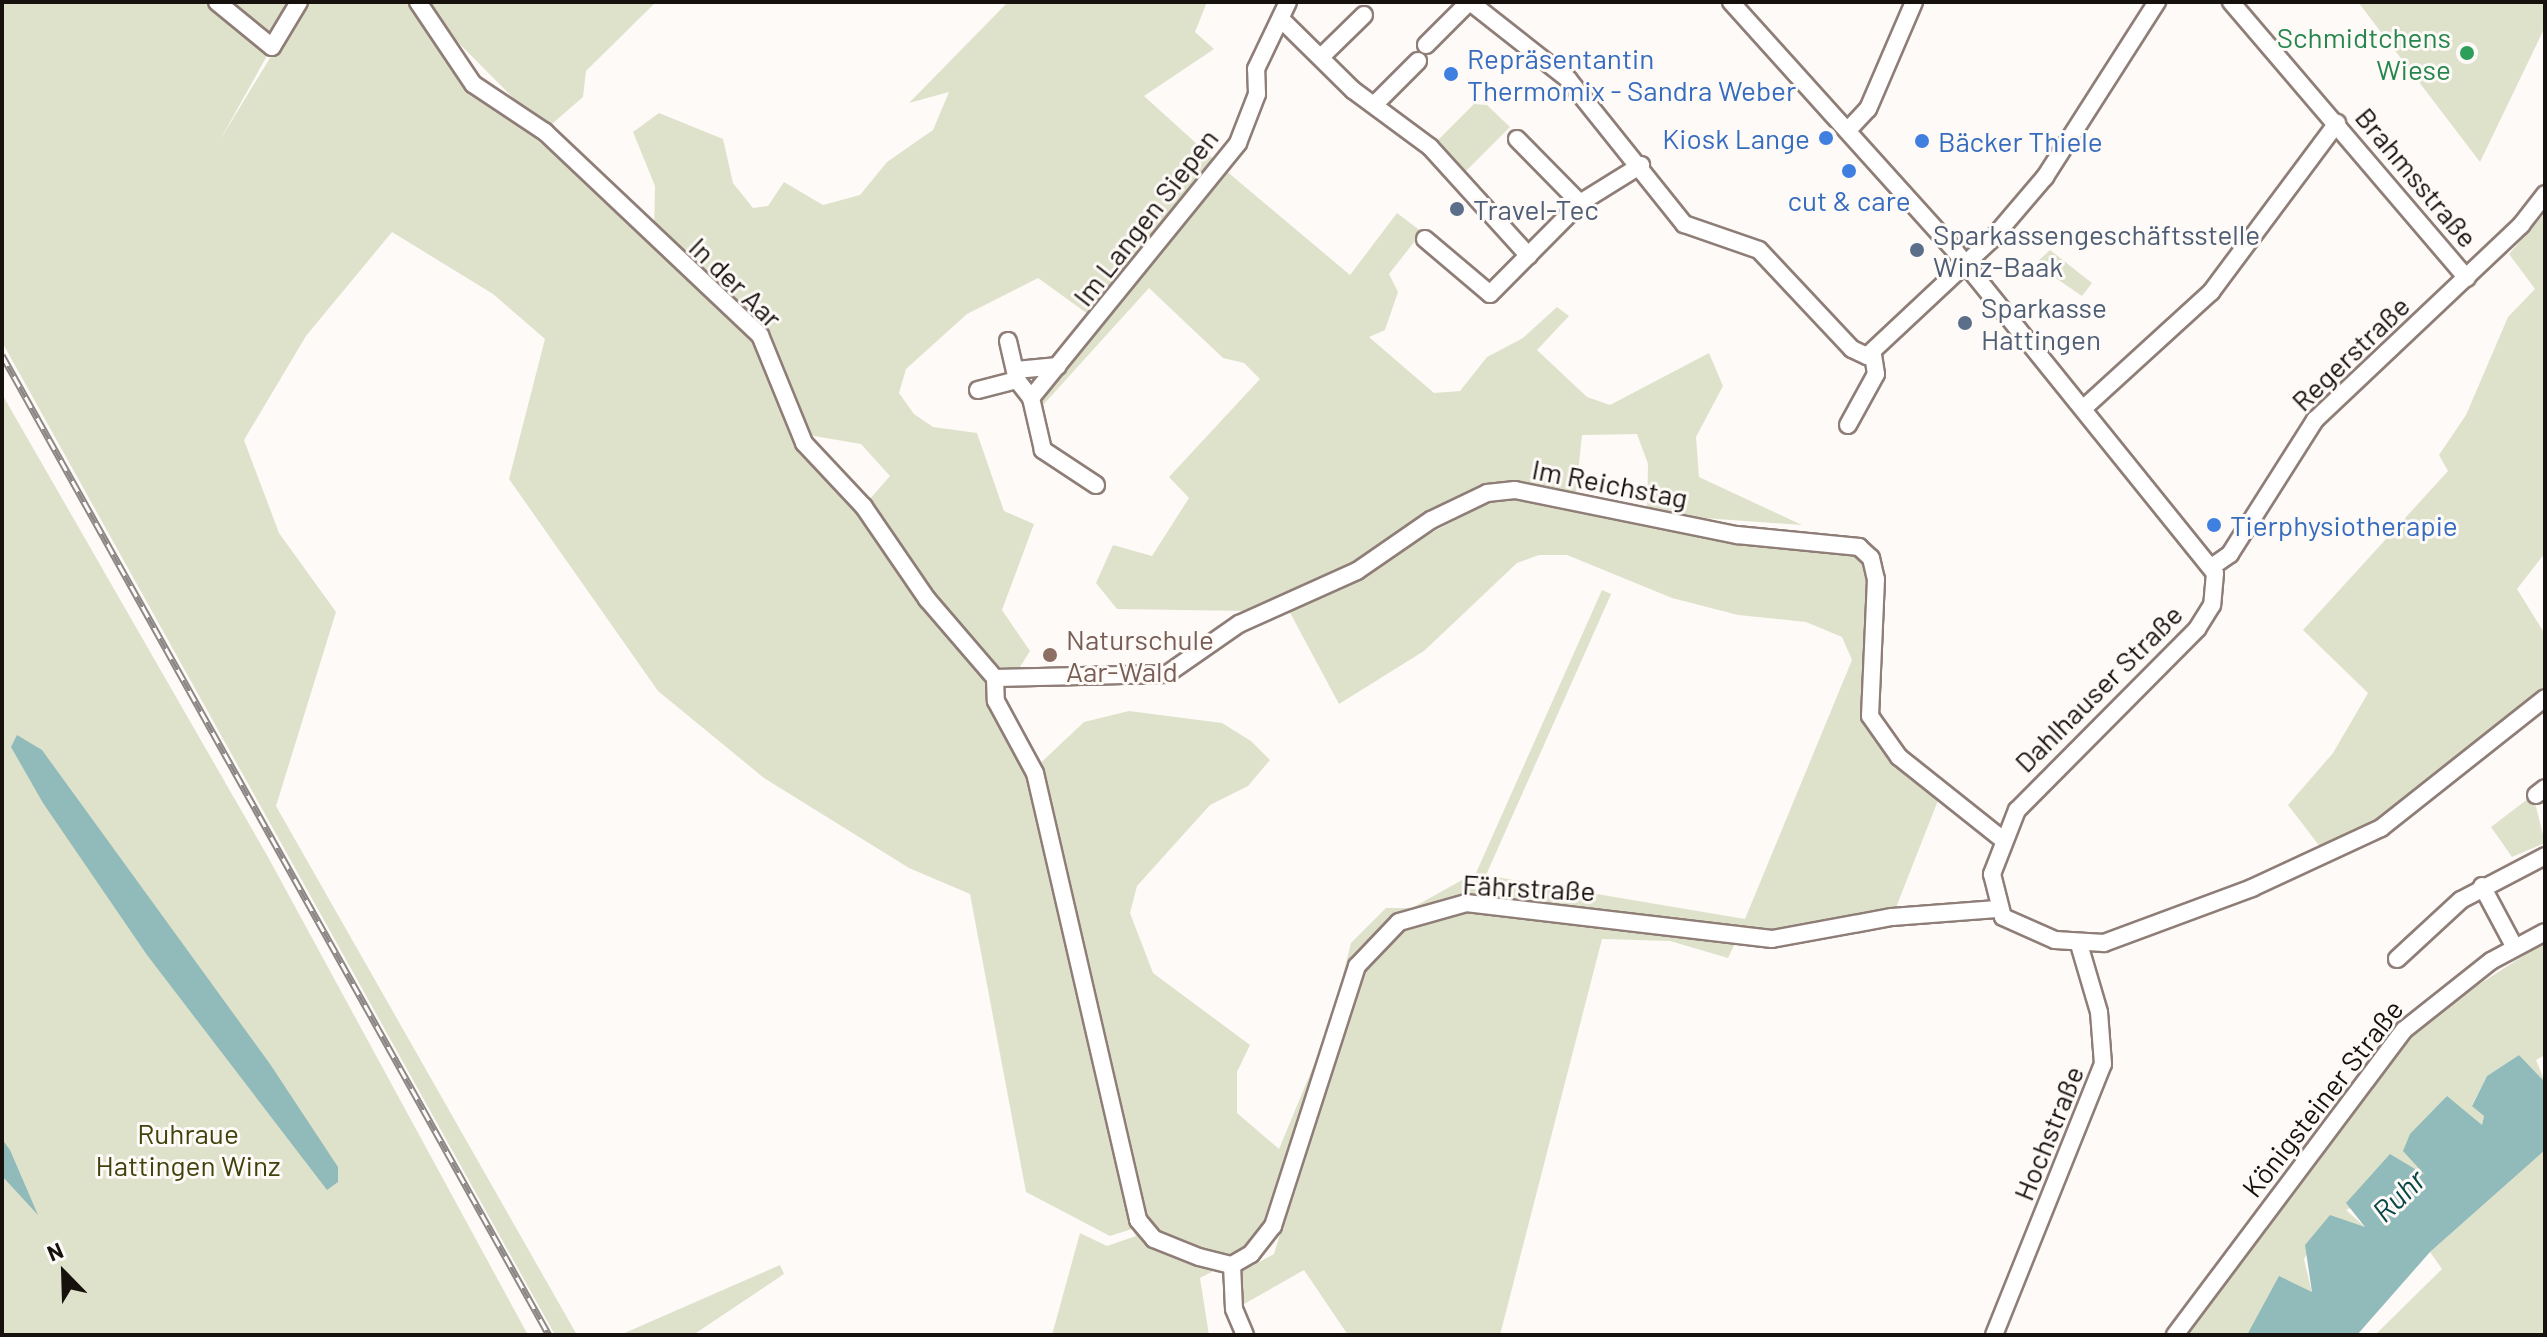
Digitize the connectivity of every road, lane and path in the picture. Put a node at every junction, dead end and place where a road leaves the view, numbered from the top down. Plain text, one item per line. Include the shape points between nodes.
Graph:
1 (217, 2) edge
2 (299, 2) edge
3 (418, 2) edge
4 (1288, 2) edge
5 (1469, 2) edge
6 (1731, 2) edge
7 (1914, 2) edge
8 (2157, 2) edge
9 (2231, 2) edge
10 (1364, 15) dead end
11 (1282, 20) junction
12 (1426, 45) dead end
13 (1321, 57) junction
14 (1418, 61) dead end
15 (1377, 102) junction
16 (2337, 123) junction
17 (1850, 128) junction
18 (1517, 139) dead end
19 (1641, 165) junction
20 (2545, 194) edge
21 (1580, 203) junction
22 (1425, 239) dead end
23 (1529, 256) junction
24 (1966, 263) junction
25 (2467, 278) junction
26 (1008, 341) dead end
27 (1873, 354) junction
28 (1058, 366) junction
29 (1016, 375) junction
30 (978, 390) dead end
31 (1031, 398) junction
32 (2085, 407) junction
33 (1848, 425) dead end
34 (1096, 485) dead end
35 (2213, 566) junction
36 (995, 678) junction
37 (2545, 698) edge
38 (2001, 838) junction
39 (2545, 856) edge
40 (2482, 886) junction
41 (1997, 909) junction
42 (2545, 932) edge
43 (2079, 944) junction
44 (2514, 946) junction
45 (2397, 959) dead end
46 (1232, 1265) junction
47 (1245, 1335) edge
48 (1994, 1335) edge
49 (2175, 1335) edge

1 - 2 street via 272,47
3 - 36 street, In der Aar via 473,84 545,132 760,335 798,434 864,507 927,599
4 - 11 street, Im Langen Siepen
5 - 12 street
5 - 19 street via 1568,79
6 - 17 street
7 - 17 street via 1868,109
8 - 24 street via 2053,168
9 - 16 street, Brahmsstraße
10 - 13 street
11 - 13 street
11 - 28 street, Im Langen Siepen via 1256,69 1257,94 1238,143
13 - 15 street
14 - 15 street
15 - 23 street via 1436,153
16 - 25 street, Brahmsstraße
16 - 32 street via 2211,292
17 - 24 street
18 - 21 street
19 - 21 street
19 - 27 street via 1684,224 1759,250 1852,349
20 - 25 street, Regerstraße
21 - 23 street
22 - 23 street via 1490,294
24 - 27 street
24 - 32 street
25 - 35 street, Regerstraße via 2315,420 2230,554
26 - 29 street
27 - 33 street via 1876,374
28 - 29 street
28 - 31 street, Im Langen Siepen
29 - 30 street
29 - 31 street
31 - 34 street via 1043,450
32 - 35 street
35 - 38 street, Dahlhauser Straße via 2216,592 2197,629 2038,782
36 - 38 street, Im Reichstag via 1167,674 1239,624 1357,571 1431,520 1487,493 1515,490 1737,535 1859,547 1871,558 1876,579 1870,716 1899,757
36 - 46 street via 996,701 1035,773 1143,1233
37 - 43 street via 2360,839 2120,938
38 - 41 street, Dahlhauser Straße via 1992,874
39 - 40 street
40 - 44 street
40 - 45 street
41 - 43 street via 2031,932
41 - 46 street, Fährstraße via 1892,917 1772,939 1466,903 1399,922 1357,966 1273,1226
42 - 44 street, Königsteiner Straße
43 - 48 street, Hochstraße via 2099,1012 2103,1064
44 - 49 street, Königsteiner Straße via 2404,1030
46 - 47 street via 1234,1309

